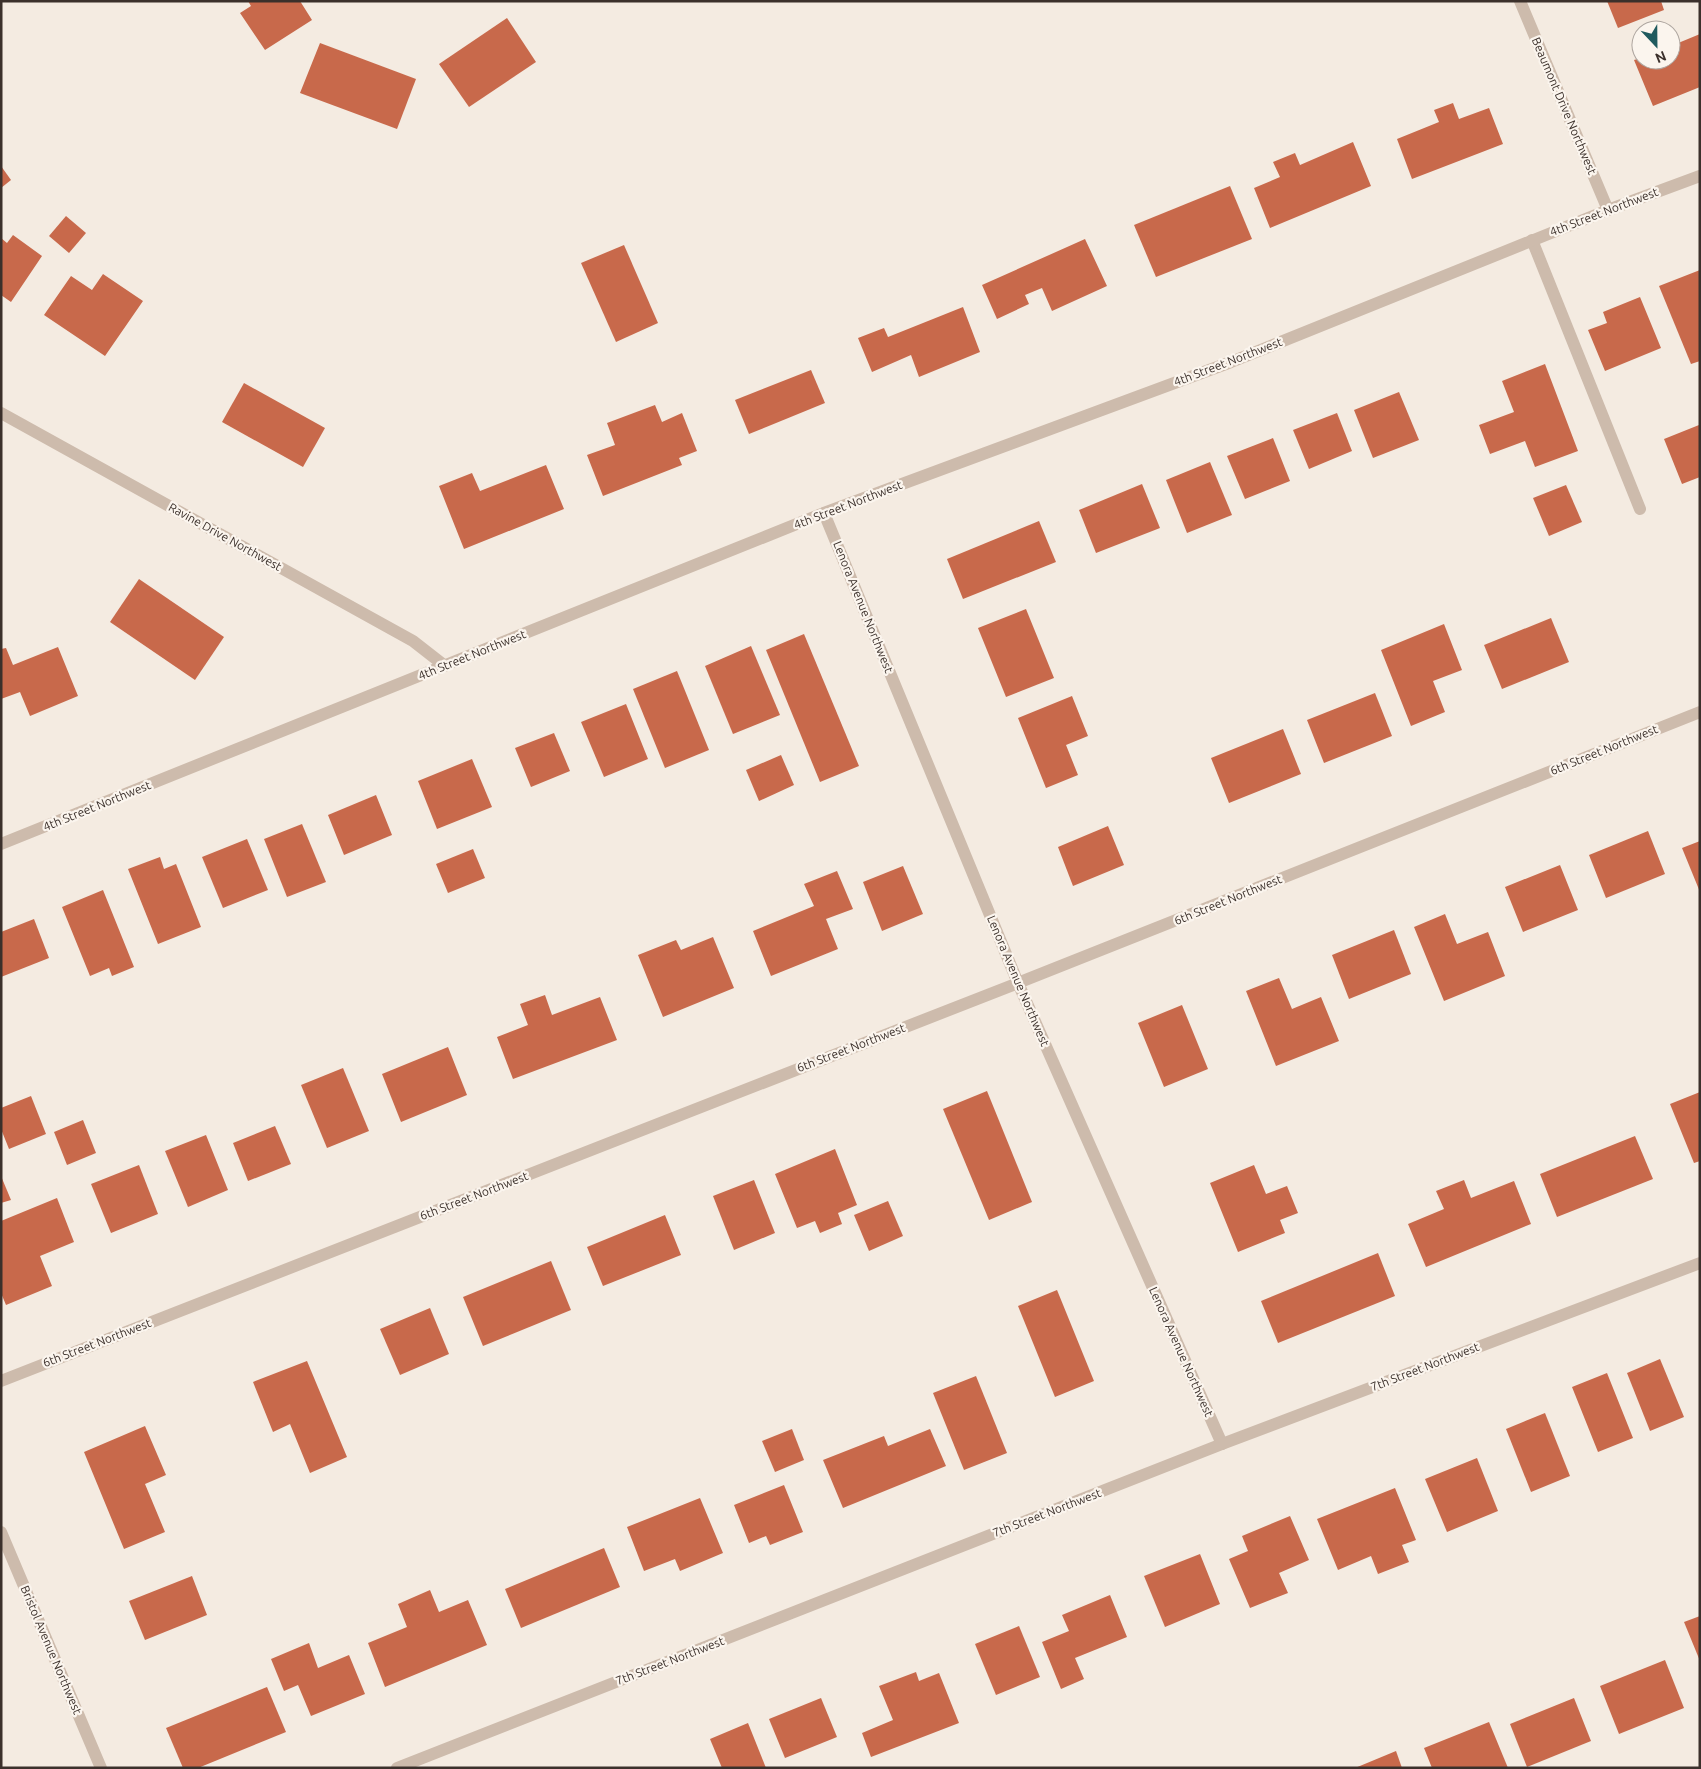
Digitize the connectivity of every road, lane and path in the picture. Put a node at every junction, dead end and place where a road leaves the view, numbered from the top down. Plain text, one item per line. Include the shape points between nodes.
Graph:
1 (1520, 1) edge
2 (1700, 176) edge
3 (1608, 210) junction
4 (1532, 240) junction
5 (1, 412) edge
6 (1640, 509) dead end
7 (824, 513) junction
8 (445, 666) junction
9 (1700, 712) edge
10 (1, 844) edge
11 (1018, 983) junction
12 (1700, 1263) edge
13 (1, 1380) edge
14 (1222, 1444) junction
15 (1, 1532) edge
16 (101, 1768) edge
17 (397, 1768) edge

1 - 3 street, Beaumont Drive Northwest
2 - 3 street, 4th Street Northwest
3 - 4 street, 4th Street Northwest
4 - 6 street
4 - 7 street, 4th Street Northwest via 1231,362
5 - 8 street, Ravine Drive Northwest via 413,641
7 - 8 street, 4th Street Northwest
7 - 11 street, Lenora Avenue Northwest
8 - 10 street, 4th Street Northwest
9 - 11 street, 6th Street Northwest
11 - 13 street, 6th Street Northwest
11 - 14 street, Lenora Avenue Northwest
12 - 14 street, 7th Street Northwest
14 - 17 street, 7th Street Northwest
15 - 16 street, Bristol Avenue Northwest

